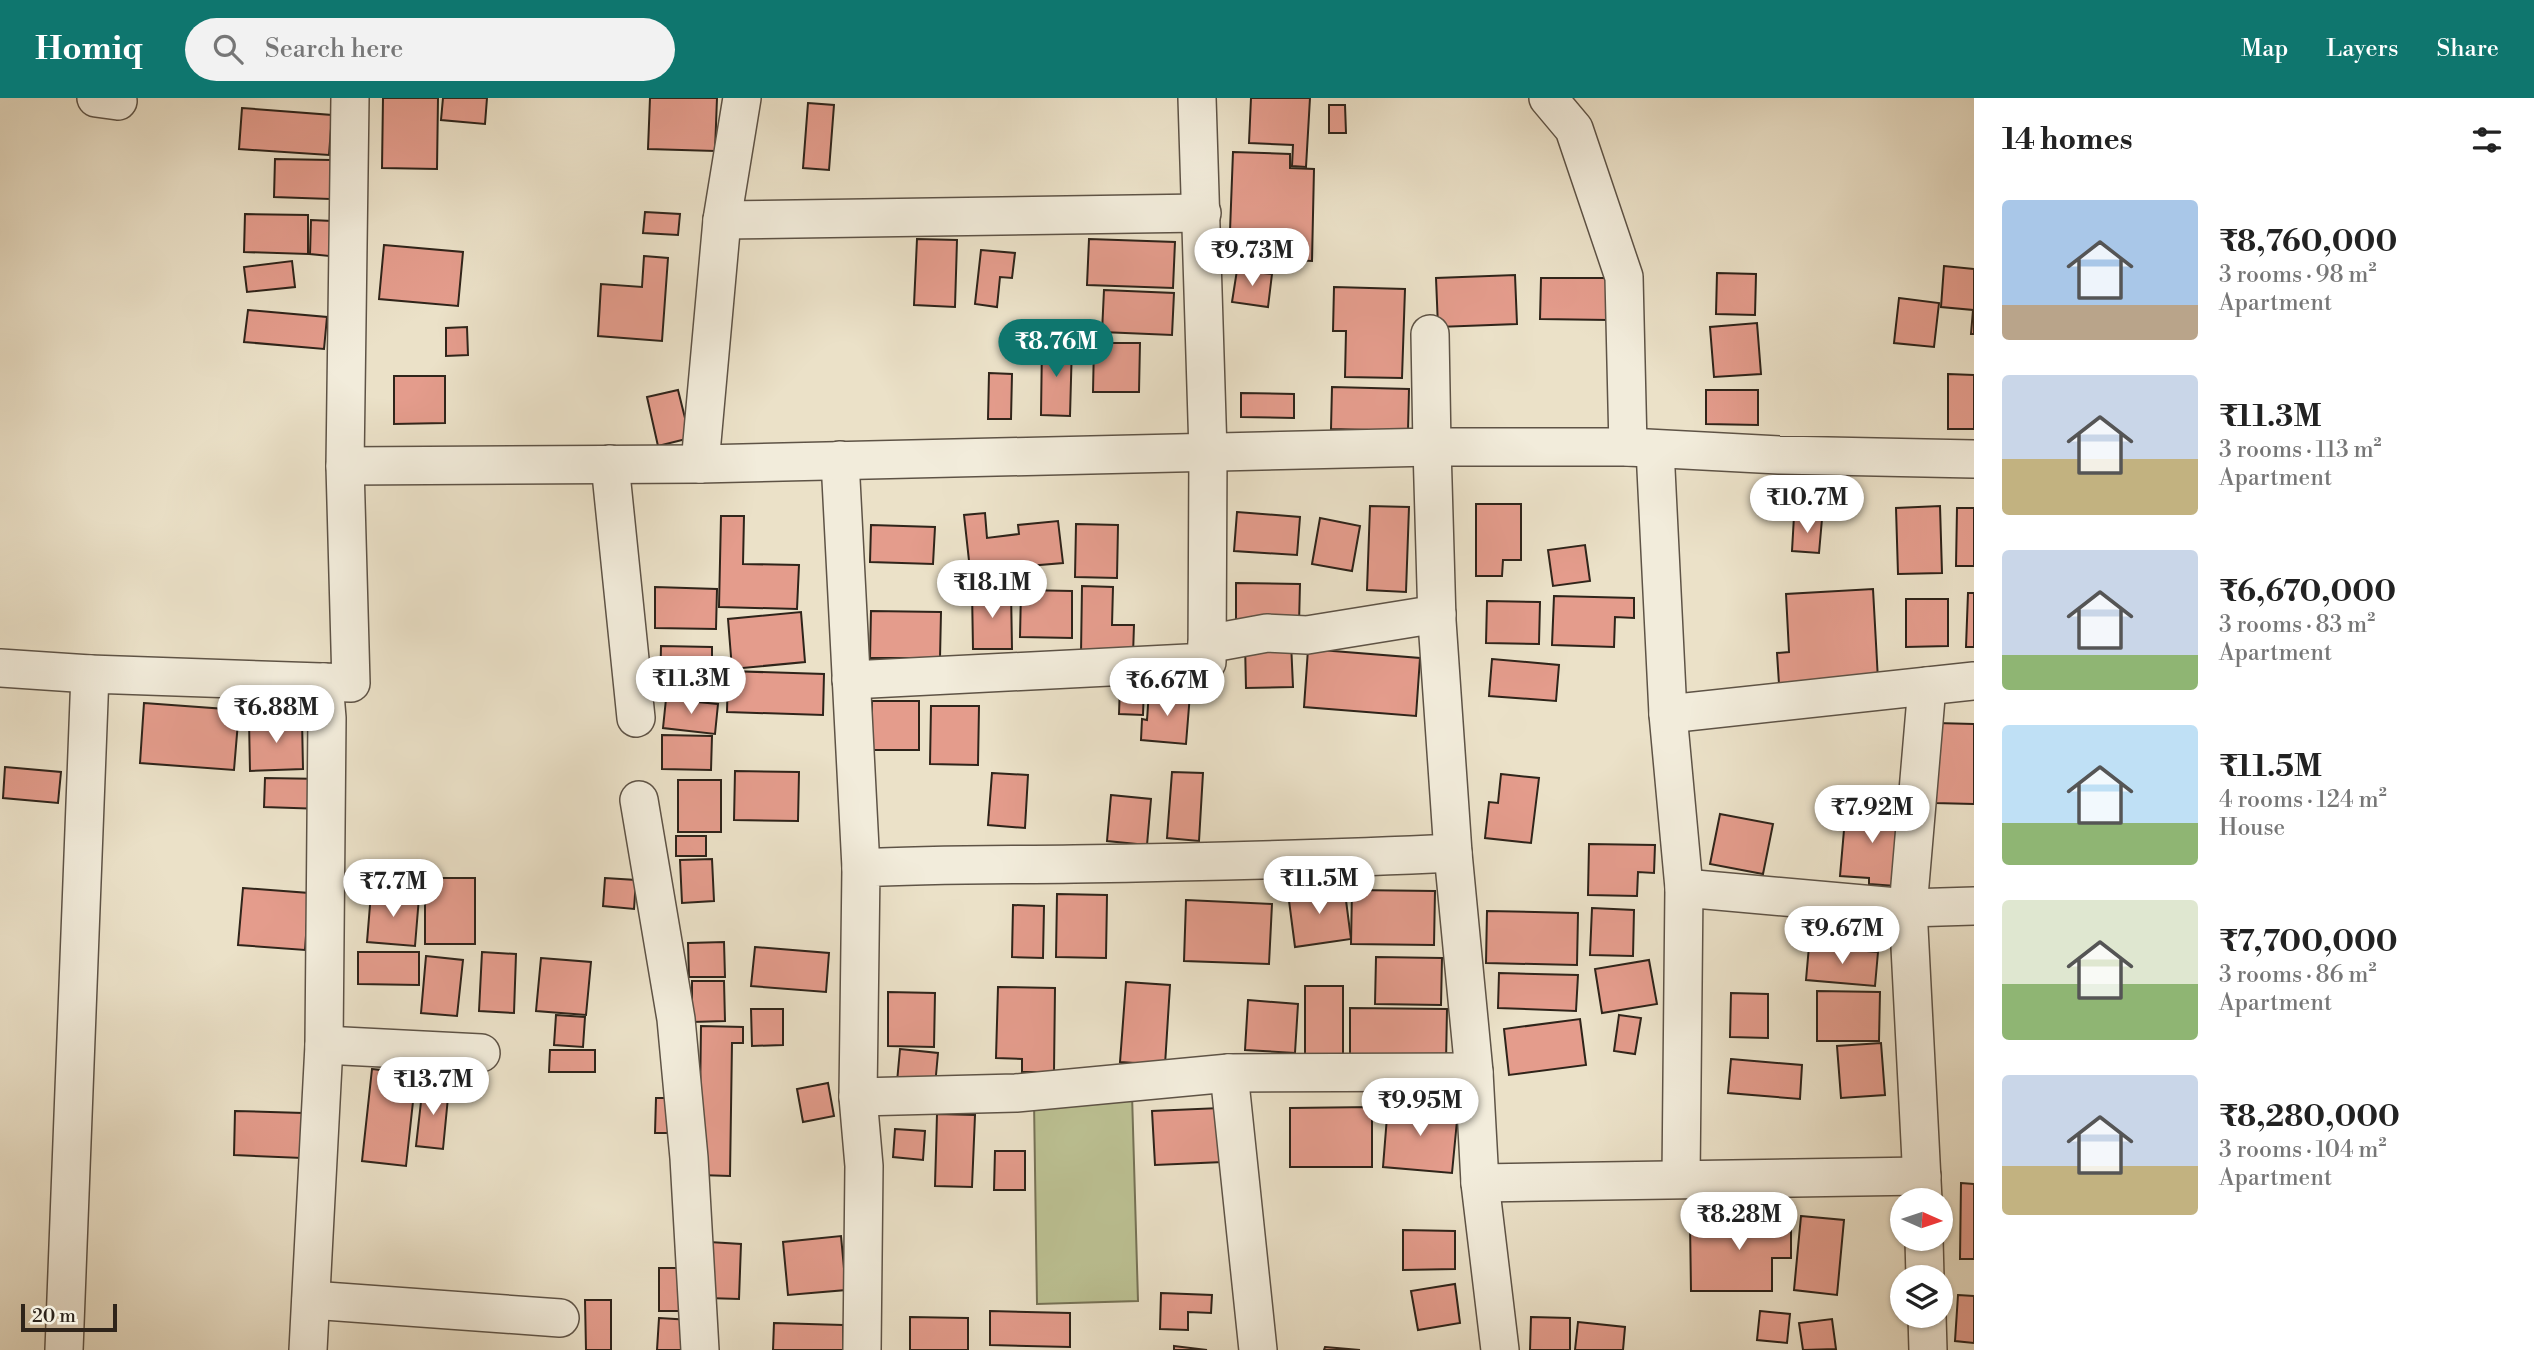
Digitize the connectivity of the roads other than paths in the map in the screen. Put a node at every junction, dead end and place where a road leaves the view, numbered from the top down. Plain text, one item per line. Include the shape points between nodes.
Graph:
1 (350, 98) edge
2 (742, 98) edge
3 (1197, 98) edge
4 (1548, 98) edge
5 (1202, 213) junction
6 (722, 220) junction
7 (1430, 334) dead end
8 (1432, 447) junction
9 (1642, 448) junction
10 (1208, 452) junction
11 (1974, 459) edge
12 (840, 460) junction
13 (610, 464) junction
14 (699, 464) junction
15 (345, 466) junction
16 (1437, 614) junction
17 (1207, 644) junction
18 (0, 668) edge
19 (90, 674) junction
20 (851, 680) junction
21 (1974, 681) edge
22 (324, 682) junction
23 (1927, 686) junction
24 (1668, 714) junction
25 (636, 718) dead end
26 (639, 800) dead end
27 (1453, 853) junction
28 (861, 868) junction
29 (1685, 888) junction
30 (1974, 906) edge
31 (1908, 908) junction
32 (324, 1045) junction
33 (481, 1053) dead end
34 (1474, 1072) junction
35 (1229, 1073) junction
36 (859, 1097) junction
37 (1681, 1178) junction
38 (1480, 1184) junction
39 (1922, 1188) edge
40 (311, 1300) junction
41 (560, 1318) dead end
42 (1927, 1328) edge
43 (64, 1350) edge
44 (308, 1350) edge
45 (700, 1350) edge
46 (862, 1350) edge
47 (1258, 1350) edge
48 (1500, 1350) edge
49 (1928, 1350) edge

1 - 15 street
2 - 6 street
3 - 5 street
4 - 9 street via 1574,129 1624,277
5 - 6 street
5 - 10 street
6 - 14 street
7 - 8 street
8 - 9 street
8 - 10 street
8 - 16 street
9 - 11 street
9 - 24 street
10 - 12 street
10 - 17 street
12 - 14 street
12 - 20 street
13 - 14 street
13 - 15 street
13 - 25 street
15 - 22 street via 351,683
16 - 17 street via 1307,635 1267,633
16 - 27 street
17 - 20 street via 1207,662
18 - 19 street
19 - 22 street
19 - 43 street
20 - 28 street
21 - 23 street
22 - 32 street
23 - 24 street
23 - 31 street
24 - 29 street
26 - 45 street via 676,1019
27 - 28 street
27 - 34 street
28 - 36 street
29 - 31 street
29 - 37 street
30 - 31 street
31 - 39 street
32 - 33 street
32 - 40 street
34 - 35 street
34 - 38 street
35 - 36 street via 1016,1093
35 - 47 street
36 - 46 street via 864,1166
37 - 38 street
37 - 39 street
38 - 48 street
40 - 41 street
40 - 44 street
42 - 49 street

